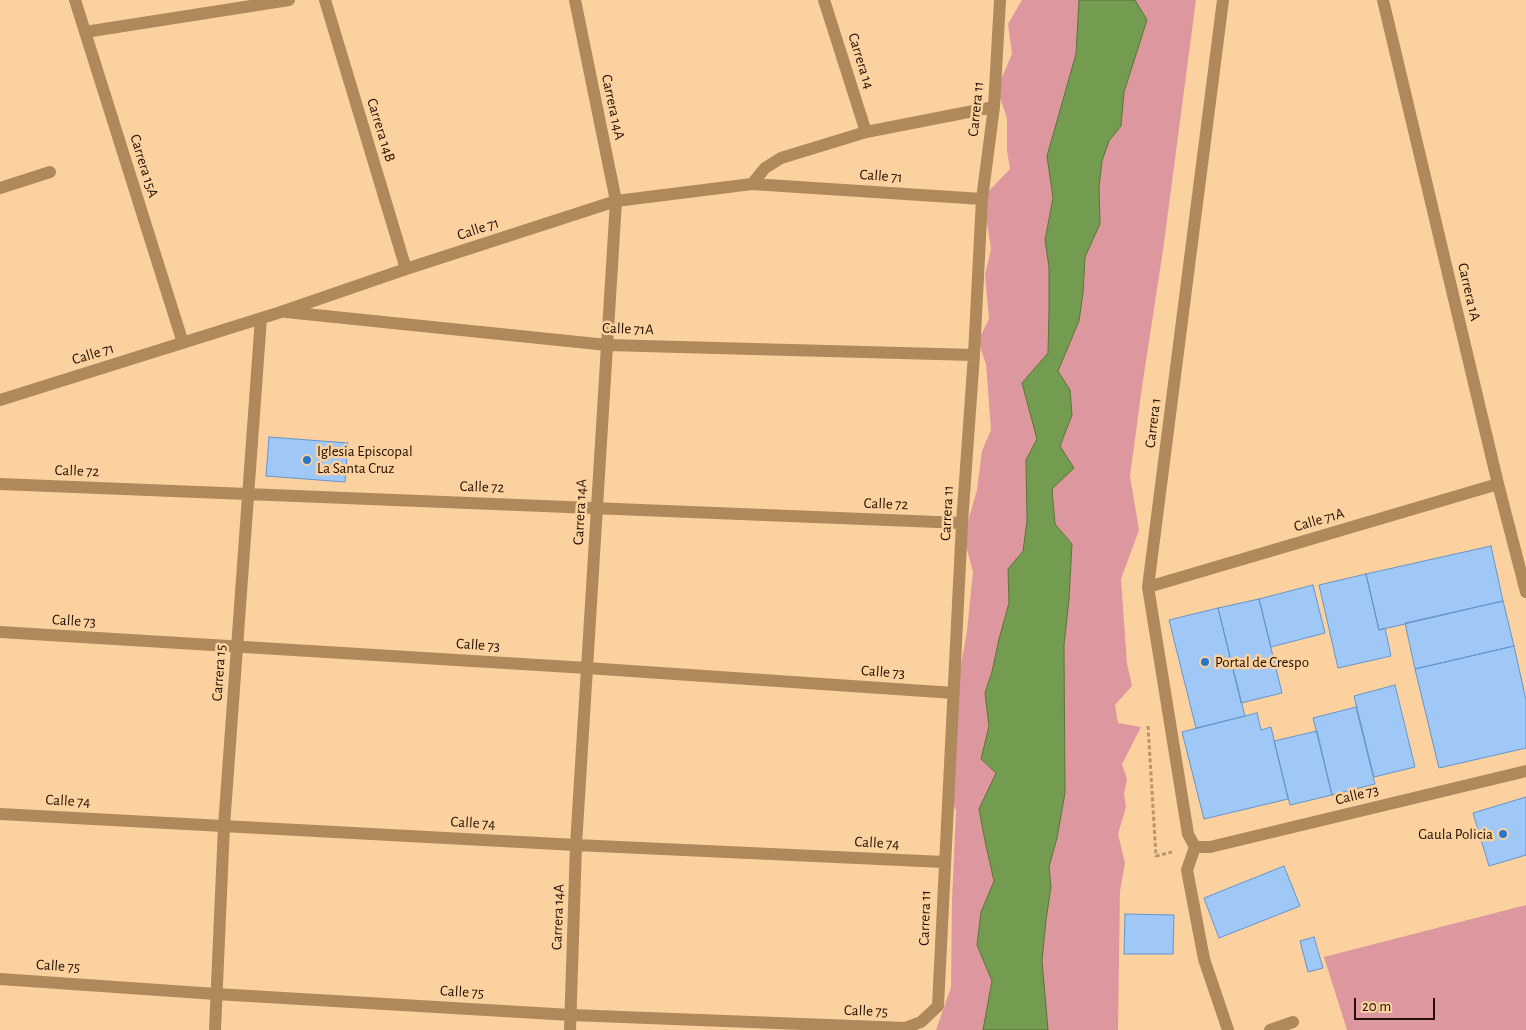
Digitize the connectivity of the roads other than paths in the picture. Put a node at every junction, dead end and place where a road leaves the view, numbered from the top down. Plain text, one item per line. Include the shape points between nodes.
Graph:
1 (75, 0) edge
2 (289, 0) edge
3 (324, 0) edge
4 (575, 0) edge
5 (824, 0) edge
6 (1000, 0) edge
7 (1223, 0) edge
8 (1383, 0) edge
9 (85, 32) junction
10 (994, 107) junction
11 (866, 132) junction
12 (50, 172) dead end
13 (752, 184) junction
14 (0, 188) edge
15 (982, 199) junction
16 (616, 201) junction
17 (406, 269) junction
18 (282, 312) junction
19 (261, 318) junction
20 (183, 343) junction
21 (607, 345) junction
22 (974, 355) junction
23 (0, 400) edge
24 (0, 484) edge
25 (1498, 484) junction
26 (248, 493) junction
27 (596, 508) junction
28 (962, 523) junction
29 (1148, 587) junction
30 (1526, 592) edge
31 (0, 632) edge
32 (237, 647) junction
33 (587, 668) junction
34 (954, 693) junction
35 (1526, 771) edge
36 (0, 814) edge
37 (224, 826) junction
38 (576, 845) junction
39 (1195, 847) junction
40 (944, 862) junction
41 (0, 979) edge
42 (216, 994) junction
43 (571, 1015) junction
44 (921, 1022) joint
45 (1293, 1022) dead end
46 (215, 1030) edge
47 (570, 1030) edge
48 (1228, 1030) edge
49 (1270, 1030) edge

1 - 9 street, Carrera 15A
2 - 9 street
3 - 17 street, Carrera 14B
4 - 16 street, Carrera 14A
5 - 11 street, Carrera 14
6 - 10 street, Carrera 11
7 - 29 street, Carrera 1
8 - 25 street, Carrera 1A
9 - 20 street, Carrera 15A
10 - 11 street
10 - 15 street, Carrera 11
11 - 13 street via 781,158 764,168
12 - 14 street
13 - 15 street, Calle 71
13 - 16 street, Calle 71
15 - 22 street, Carrera 11
16 - 17 street, Calle 71
16 - 21 street, Carrera 14A
17 - 18 street, Calle 71
18 - 19 street, Calle 71
18 - 21 street, Calle 71A
19 - 20 street, Calle 71
19 - 26 street, Carrera 15
20 - 23 street, Calle 71
21 - 22 street, Calle 71A
21 - 27 street, Carrera 14A
22 - 28 street, Carrera 11
24 - 26 street, Calle 72
25 - 29 street, Calle 71A
25 - 30 street, Carrera 1A
26 - 27 street, Calle 72
26 - 32 street, Carrera 15
27 - 28 street, Calle 72
27 - 33 street, Carrera 14A
28 - 34 street, Carrera 11
29 - 39 street, Carrera 1 via 1188,834
31 - 32 street, Calle 73
32 - 33 street, Calle 73
32 - 37 street, Carrera 15
33 - 34 street, Calle 73
33 - 38 street, Carrera 14A
34 - 40 street, Carrera 11
35 - 39 street, Calle 73 via 1210,847
36 - 37 street, Calle 74
37 - 38 street, Calle 74
37 - 42 street, Carrera 15
38 - 40 street, Calle 74
38 - 43 street, Carrera 14A
39 - 48 street via 1187,870 1204,959
40 - 44 street, Carrera 11 via 938,1006
41 - 42 street, Calle 75
42 - 43 street, Calle 75
42 - 46 street, Carrera 15
43 - 44 street, Calle 75 via 904,1028
43 - 47 street, Carrera 14A
45 - 49 street

